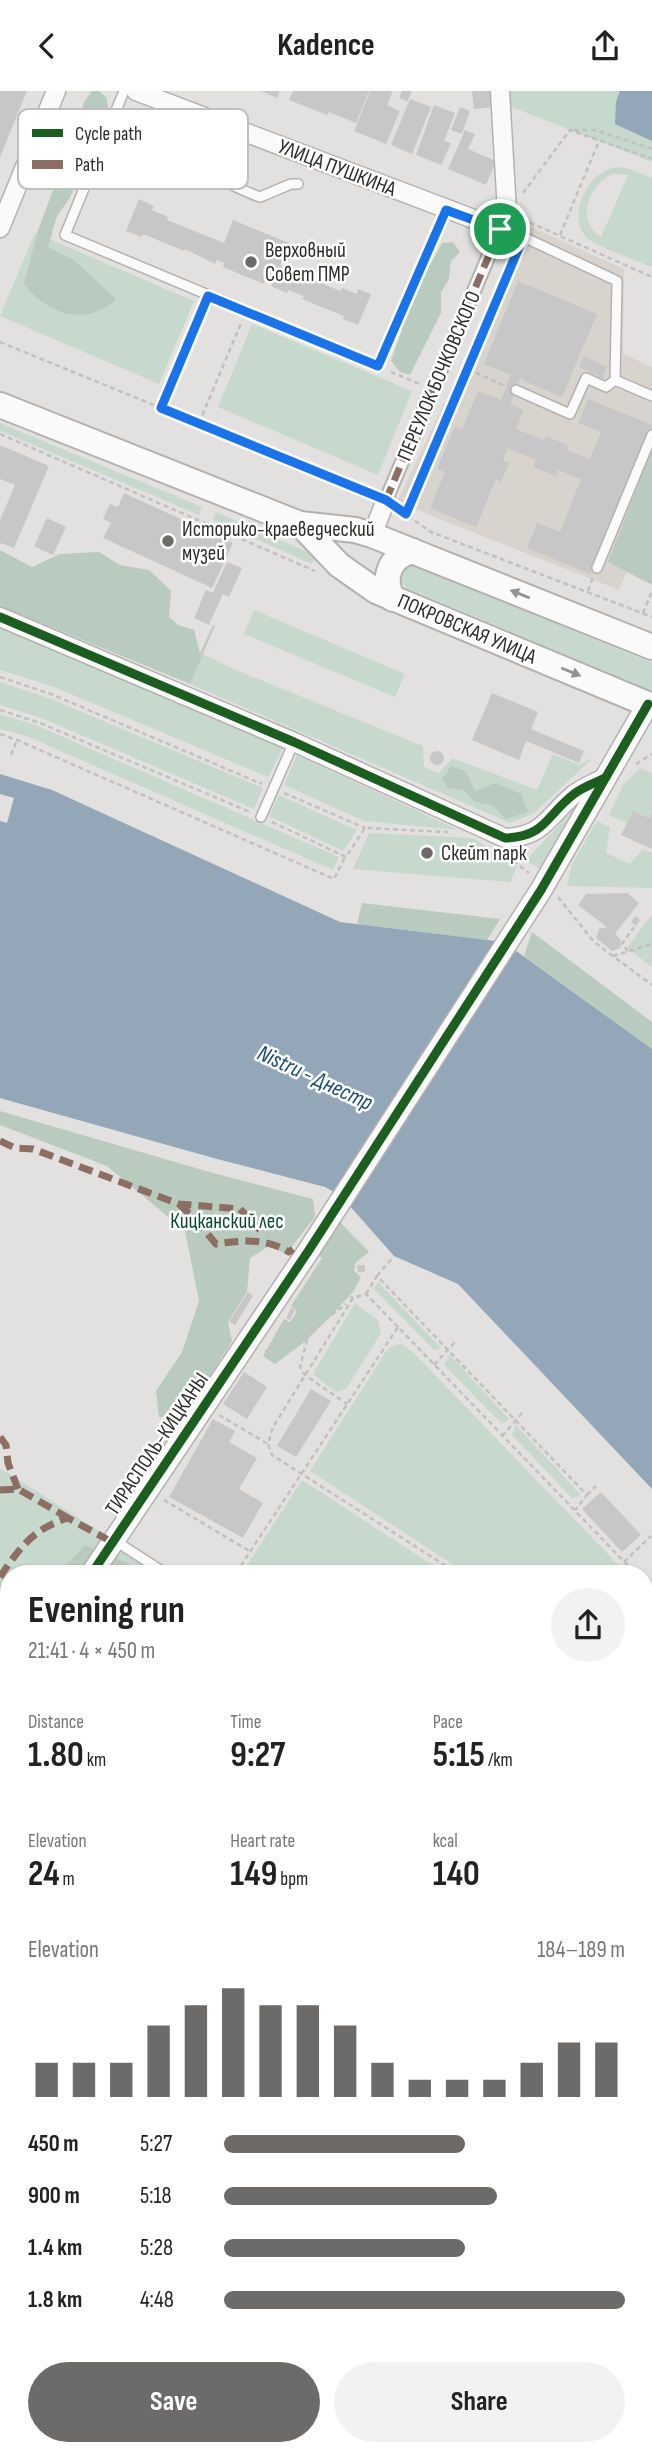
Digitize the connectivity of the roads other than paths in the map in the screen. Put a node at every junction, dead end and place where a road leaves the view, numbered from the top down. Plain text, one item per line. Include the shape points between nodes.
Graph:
1 (56, 91) edge
2 (124, 91) edge
3 (136, 91) edge
4 (500, 91) edge
5 (49, 109) edge
6 (116, 109) edge
7 (183, 109) edge
8 (248, 134) edge
9 (18, 184) edge
10 (298, 184) dead end
11 (84, 189) edge
12 (237, 189) edge
13 (446, 210) junction
14 (0, 228) edge
15 (500, 229) junction
16 (615, 380) junction
17 (511, 388) road end
18 (652, 395) edge
19 (0, 405) edge
20 (652, 435) edge
21 (386, 500) joint
22 (300, 524) junction
23 (372, 535) junction
24 (413, 551) junction
25 (595, 572) road end
26 (393, 599) junction
27 (0, 617) edge
28 (652, 647) edge
29 (650, 705) edge
30 (294, 742) junction
31 (606, 777) junction
32 (261, 817) road end
33 (113, 1540) junction
34 (97, 1565) edge
35 (152, 1565) edge

1 - 5 street
2 - 6 lane
3 - 7 street, УЛИЦА ПУШКИНА
4 - 15 street, ПЕРЕУЛОК БОЧКОВСКОГО via 507,212
8 - 13 street, УЛИЦА ПУШКИНА
9 - 14 street
10 - 12 lane via 260,197
11 - 13 lane via 65,235 378,366
13 - 15 street, УЛИЦА ПУШКИНА
15 - 16 lane via 617,281
15 - 21 street, ПЕРЕУЛОК БОЧКОВСКОГО
16 - 17 lane via 606,387 586,377 570,414
16 - 18 lane
19 - 22 main road, ПОКРОВСКАЯ УЛИЦА
20 - 25 lane
21 - 23 street, ПЕРЕУЛОК БОЧКОВСКОГО
22 - 23 main road, ПОКРОВСКАЯ УЛИЦА
22 - 26 main road, ПОКРОВСКАЯ УЛИЦА via 362,583
23 - 24 main road, ПОКРОВСКАЯ УЛИЦА
24 - 26 main road via 402,553 393,564 386,581
28 -> 24 main road, ПОКРОВСКАЯ УЛИЦА
26 -> 29 main road, ПОКРОВСКАЯ УЛИЦА
27 - 30 street
29 - 31 street, ТИРАСПОЛЬ-КИЦКАНЫ
30 - 31 street via 505,838 525,837 544,825 574,794
30 - 32 lane
31 - 33 street, ТИРАСПОЛЬ-КИЦКАНЫ via 541,890 255,1344
33 - 34 street, ТИРАСПОЛЬ-КИЦКАНЫ
33 - 35 lane

